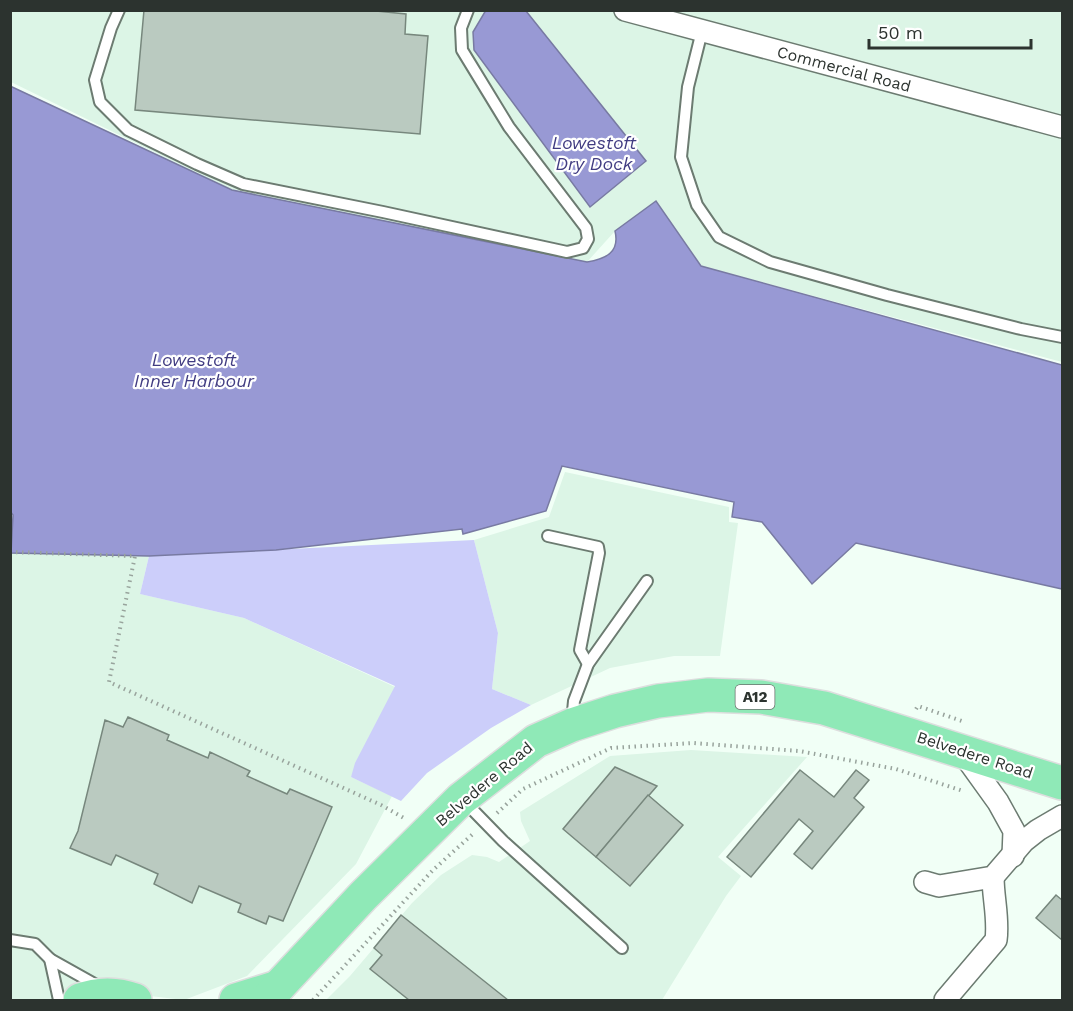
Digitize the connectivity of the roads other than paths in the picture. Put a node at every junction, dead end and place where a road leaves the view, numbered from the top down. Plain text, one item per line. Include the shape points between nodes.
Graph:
1 (119, 10) edge
2 (468, 10) edge
3 (625, 10) edge
4 (702, 31) junction
5 (1062, 127) edge
6 (1062, 337) edge
7 (548, 536) dead end
8 (647, 581) dead end
9 (588, 663) junction
10 (572, 725) junction
11 (961, 751) junction
12 (1062, 783) edge
13 (461, 799) junction
14 (1062, 816) edge
15 (1013, 856) junction
16 (993, 877) junction
17 (926, 882) dead end
18 (10, 940) edge
19 (622, 948) dead end
20 (50, 960) junction
21 (272, 994) edge
22 (126, 998) edge
23 (59, 1000) edge
24 (80, 1000) edge
25 (236, 1000) edge
26 (945, 1000) edge

1 - 2 lane via 95,80 100,102 128,130 243,184 567,252 583,248 588,239 586,228 509,127 462,50 461,28
3 - 4 street, Commercial Road
4 - 5 street, Commercial Road
4 - 6 lane via 688,87 681,157 698,205 719,237 770,261 887,295
7 - 9 lane via 598,547 580,650
8 - 9 lane
9 - 10 lane via 574,701
10 - 11 highway, Belvedere Road / A12 via 658,701 708,695 761,697 824,708
10 - 13 highway, Belvedere Road / A12 via 536,741
11 - 12 highway, Belvedere Road / A12
11 - 15 street via 1014,831
13 - 19 lane
13 - 21 highway, Belvedere Road / A12
14 - 15 street via 1024,841
15 - 16 street
16 - 17 street via 939,886
16 - 26 street via 996,940
18 - 20 lane via 35,944
20 - 22 lane
20 - 23 lane
21 - 25 highway, Belvedere Road / A12
22 - 24 highway via 93,996

